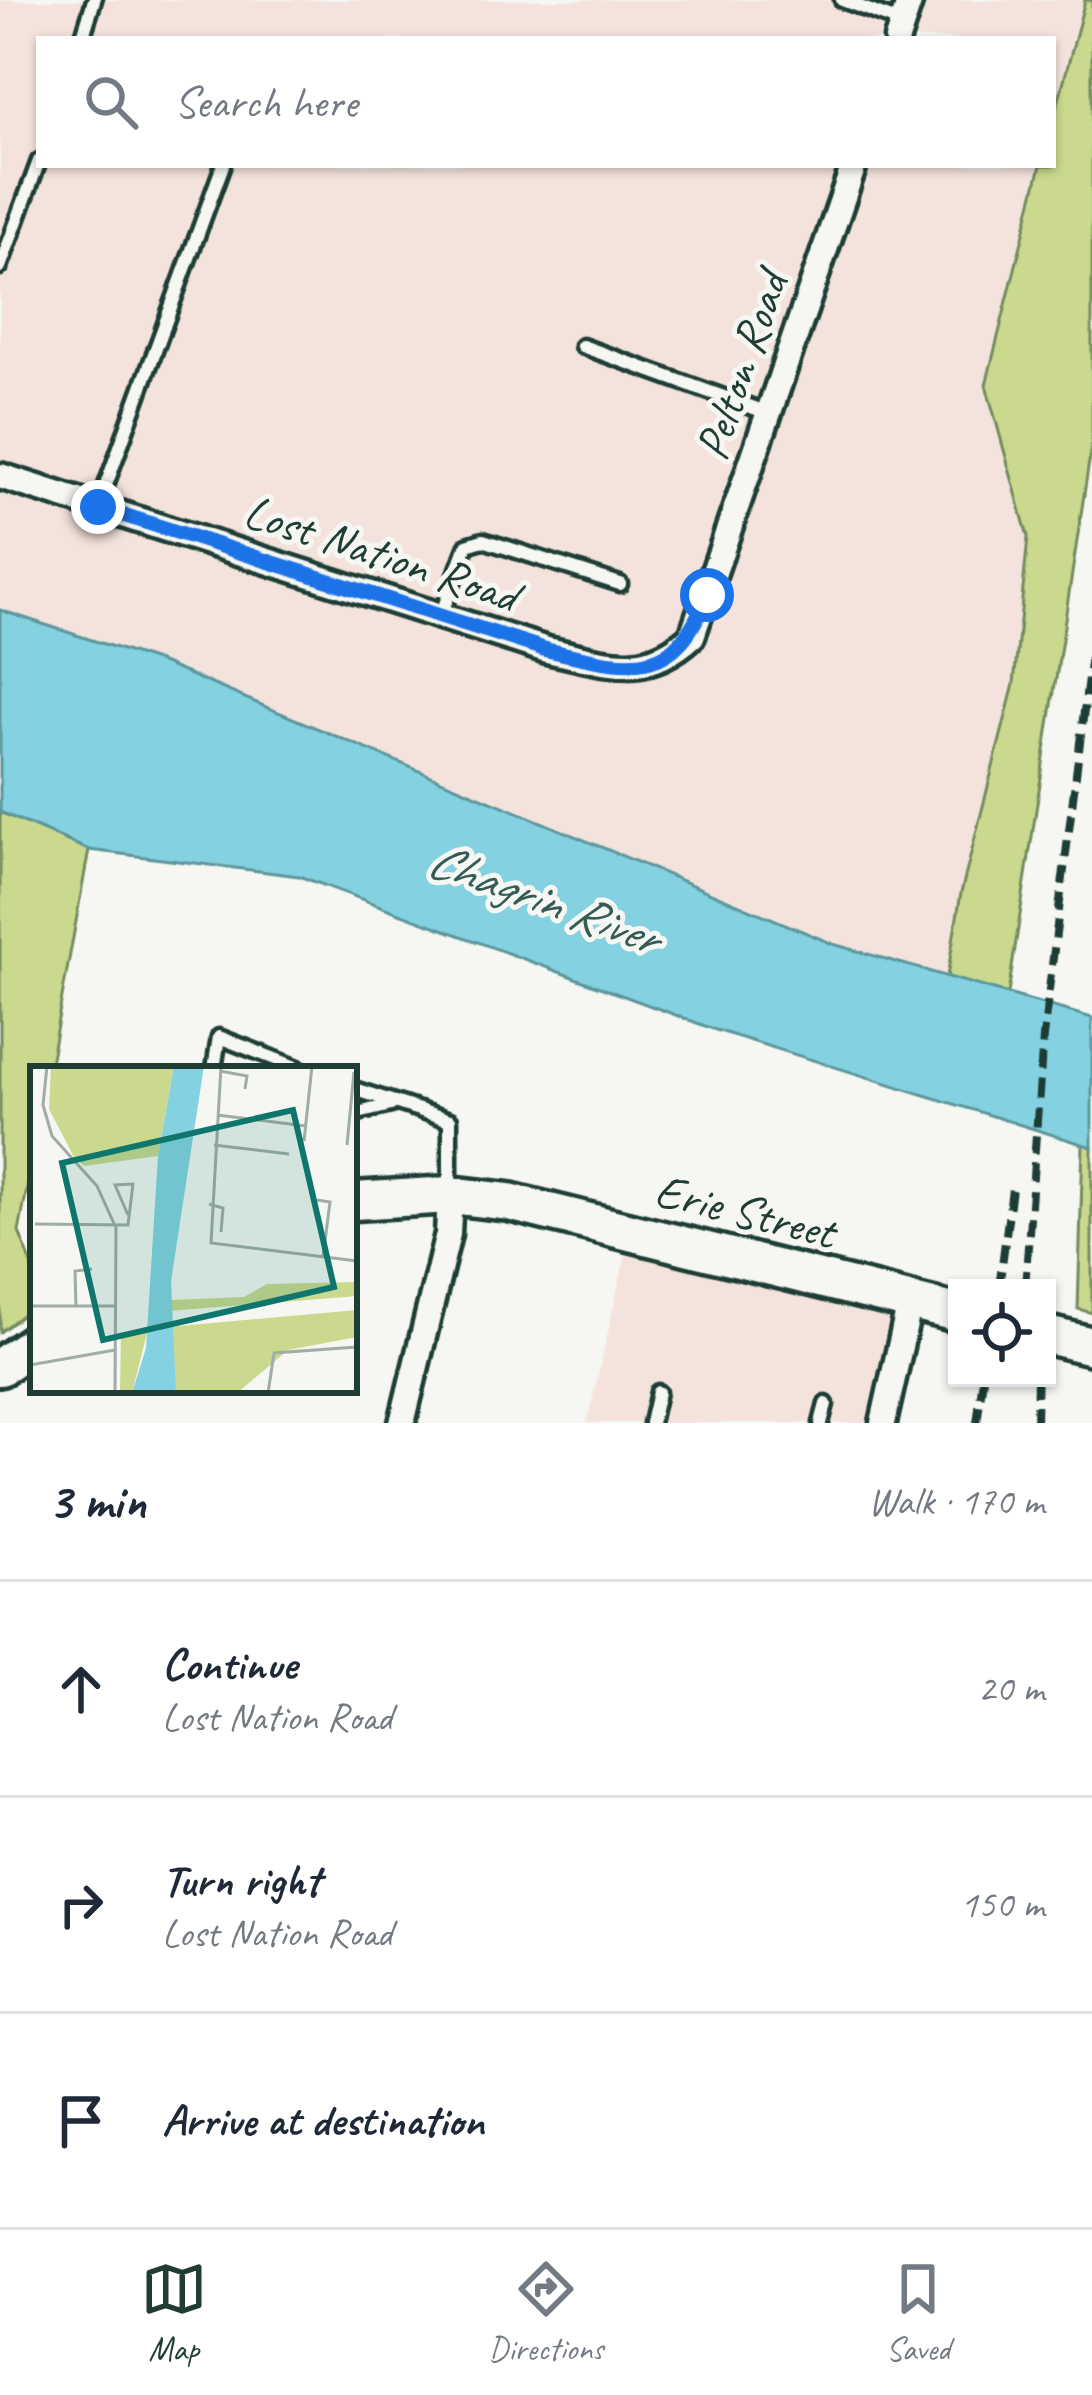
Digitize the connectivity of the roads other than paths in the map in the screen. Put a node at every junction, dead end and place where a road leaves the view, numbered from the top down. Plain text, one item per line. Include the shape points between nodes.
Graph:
1 (94, 0) edge
2 (842, 0) edge
3 (903, 21) edge
4 (83, 36) edge
5 (36, 168) edge
6 (222, 168) edge
7 (853, 168) edge
8 (0, 267) edge
9 (582, 346) dead end
10 (769, 413) junction
11 (0, 476) edge
12 (98, 507) junction
13 (620, 584) dead end
14 (707, 595) joint
15 (441, 616) junction
16 (214, 1066) edge
17 (294, 1066) edge
18 (357, 1090) edge
19 (392, 1104) junction
20 (357, 1113) edge
21 (450, 1195) junction
22 (357, 1201) edge
23 (910, 1302) junction
24 (948, 1311) edge
25 (1056, 1337) edge
26 (30, 1346) edge
27 (1092, 1346) edge
28 (0, 1367) edge
29 (658, 1392) dead end
30 (826, 1404) dead end
31 (402, 1423) edge
32 (651, 1423) edge
33 (821, 1423) edge
34 (883, 1423) edge

1 - 4 lane
2 - 3 lane
5 - 8 lane
6 - 12 lane
7 - 10 street, Pelton Road
9 - 10 lane
10 - 14 street, Pelton Road
11 - 12 street, Lost Nation Road
12 - 15 street, Lost Nation Road
13 - 15 lane via 483,540 467,545
14 - 15 street, Lost Nation Road via 692,635 669,657 645,665 547,650
16 - 17 lane via 219,1037
18 - 19 lane
19 - 20 lane
19 - 21 lane via 450,1120
21 - 22 street, Erie Street
21 - 23 street, Erie Street via 509,1202
21 - 31 street via 448,1234
23 - 24 street, Erie Street
23 - 34 street
25 - 27 street
26 - 28 street
29 - 32 lane
30 - 33 lane

